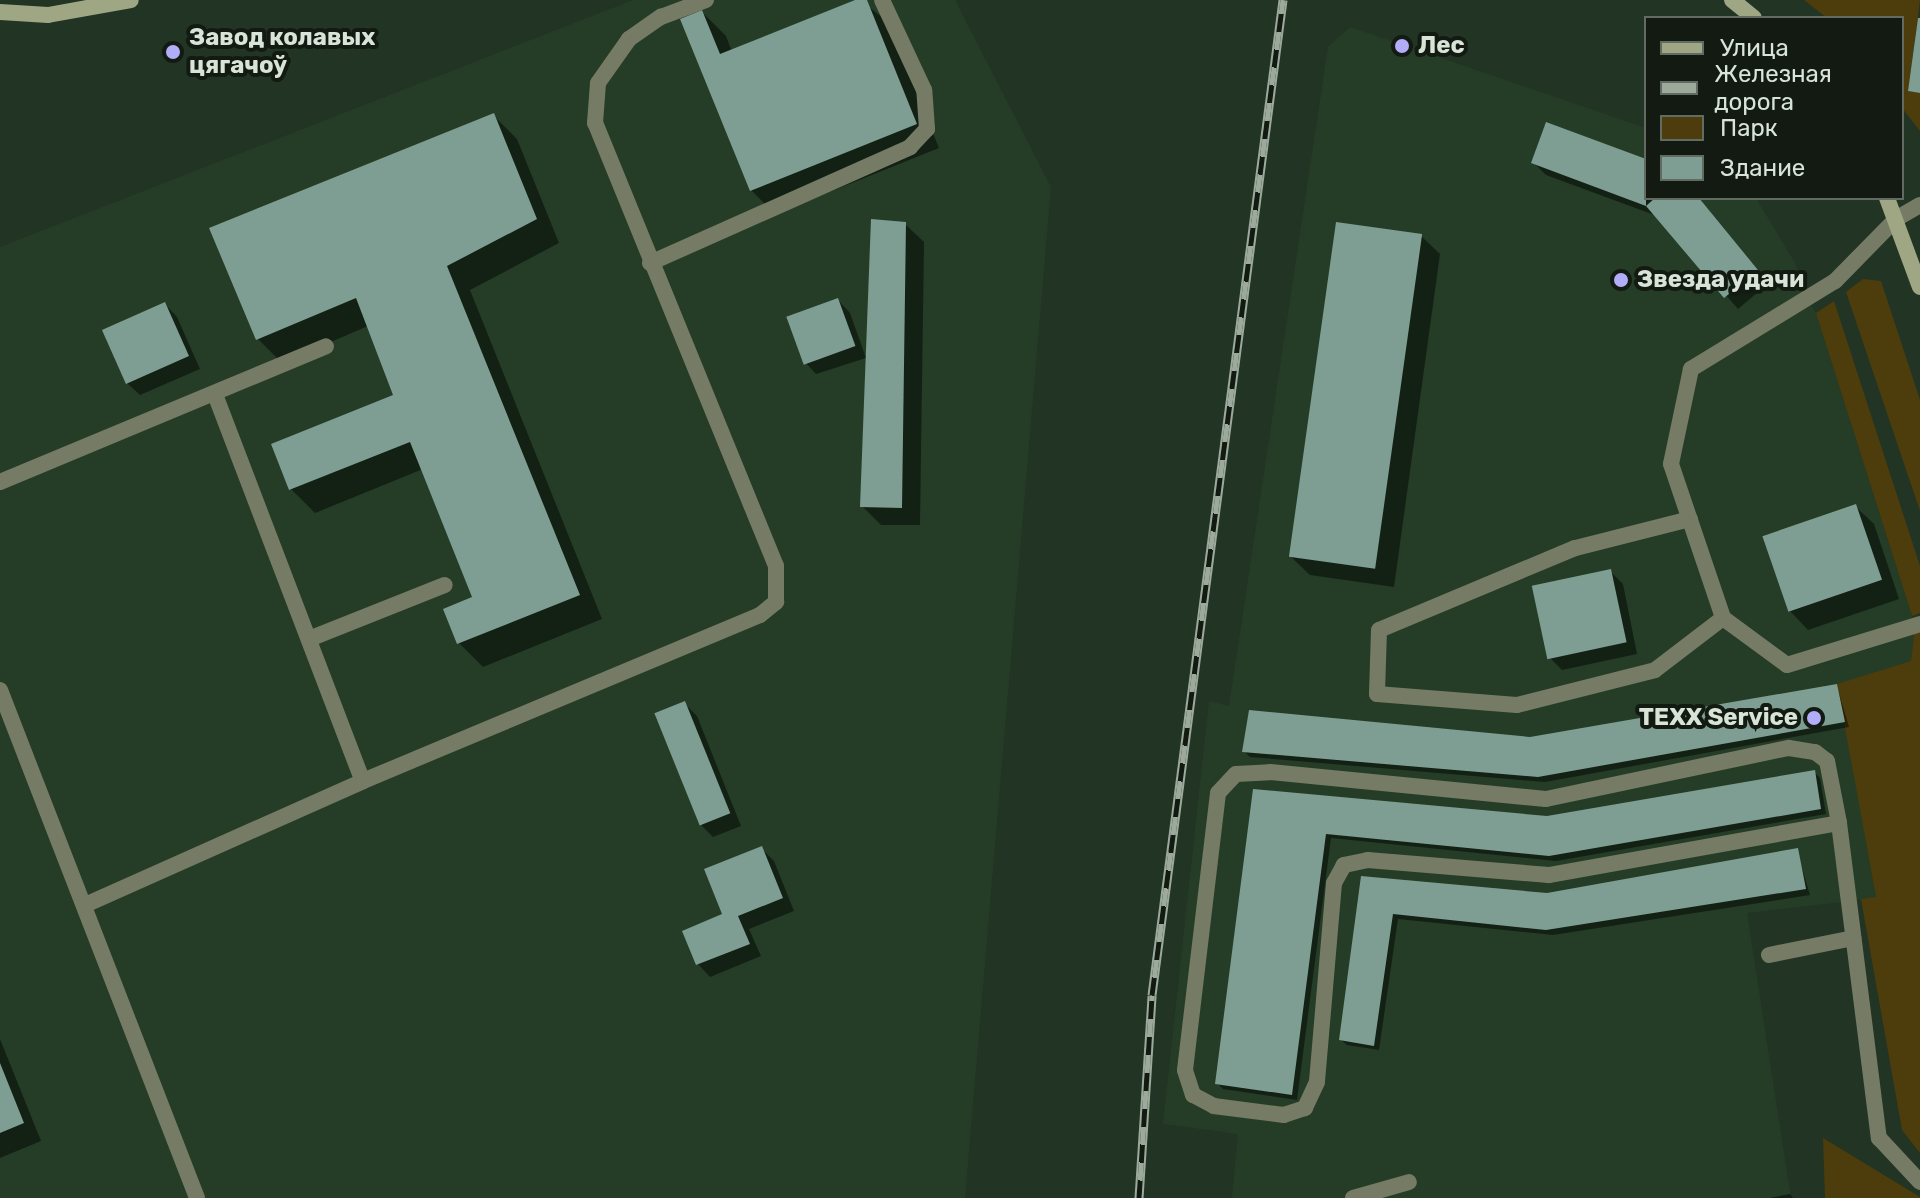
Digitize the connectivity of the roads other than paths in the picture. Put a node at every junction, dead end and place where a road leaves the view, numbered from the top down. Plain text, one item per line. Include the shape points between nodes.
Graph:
1 (131, 0) edge
2 (706, 0) edge
3 (882, 0) edge
4 (1732, 0) edge
5 (0, 12) edge
6 (1752, 16) edge
7 (1888, 200) edge
8 (1920, 205) edge
9 (1896, 219) junction
10 (650, 263) junction
11 (1920, 287) edge
12 (326, 346) dead end
13 (216, 397) junction
14 (0, 482) edge
15 (1690, 519) junction
16 (445, 585) dead end
17 (1723, 618) junction
18 (1920, 624) edge
19 (309, 639) junction
20 (0, 690) edge
21 (363, 781) junction
22 (1839, 823) junction
23 (85, 905) junction
24 (1853, 938) junction
25 (1769, 955) dead end
26 (1409, 1182) dead end
27 (1920, 1182) edge
28 (197, 1198) edge
29 (1353, 1198) edge

1 - 5 main road via 48,15
2 - 10 lane via 661,17 629,39 598,83 595,123
3 - 10 lane via 924,90 927,129 910,147
4 - 6 main road
7 - 9 main road
8 - 9 lane
9 - 11 main road
9 - 15 lane via 1835,281 1691,369 1671,464
10 - 21 lane via 776,566 776,602 760,615
12 - 13 lane
13 - 14 lane
13 - 19 lane
15 - 17 lane
15 - 17 lane via 1575,548 1379,630 1377,694 1517,705 1655,670
16 - 19 lane
17 - 18 lane via 1787,665
19 - 21 lane
20 - 23 lane
21 - 23 lane
22 - 22 lane via 1827,761 1815,752 1789,748 1546,799 1270,772 1236,774 1218,793 1185,1070 1193,1095 1214,1106 1284,1115 1305,1108 1317,1082 1334,883 1344,865 1368,860 1549,875
22 - 24 lane
23 - 28 lane
24 - 25 lane
24 - 27 lane via 1879,1138
26 - 29 lane

